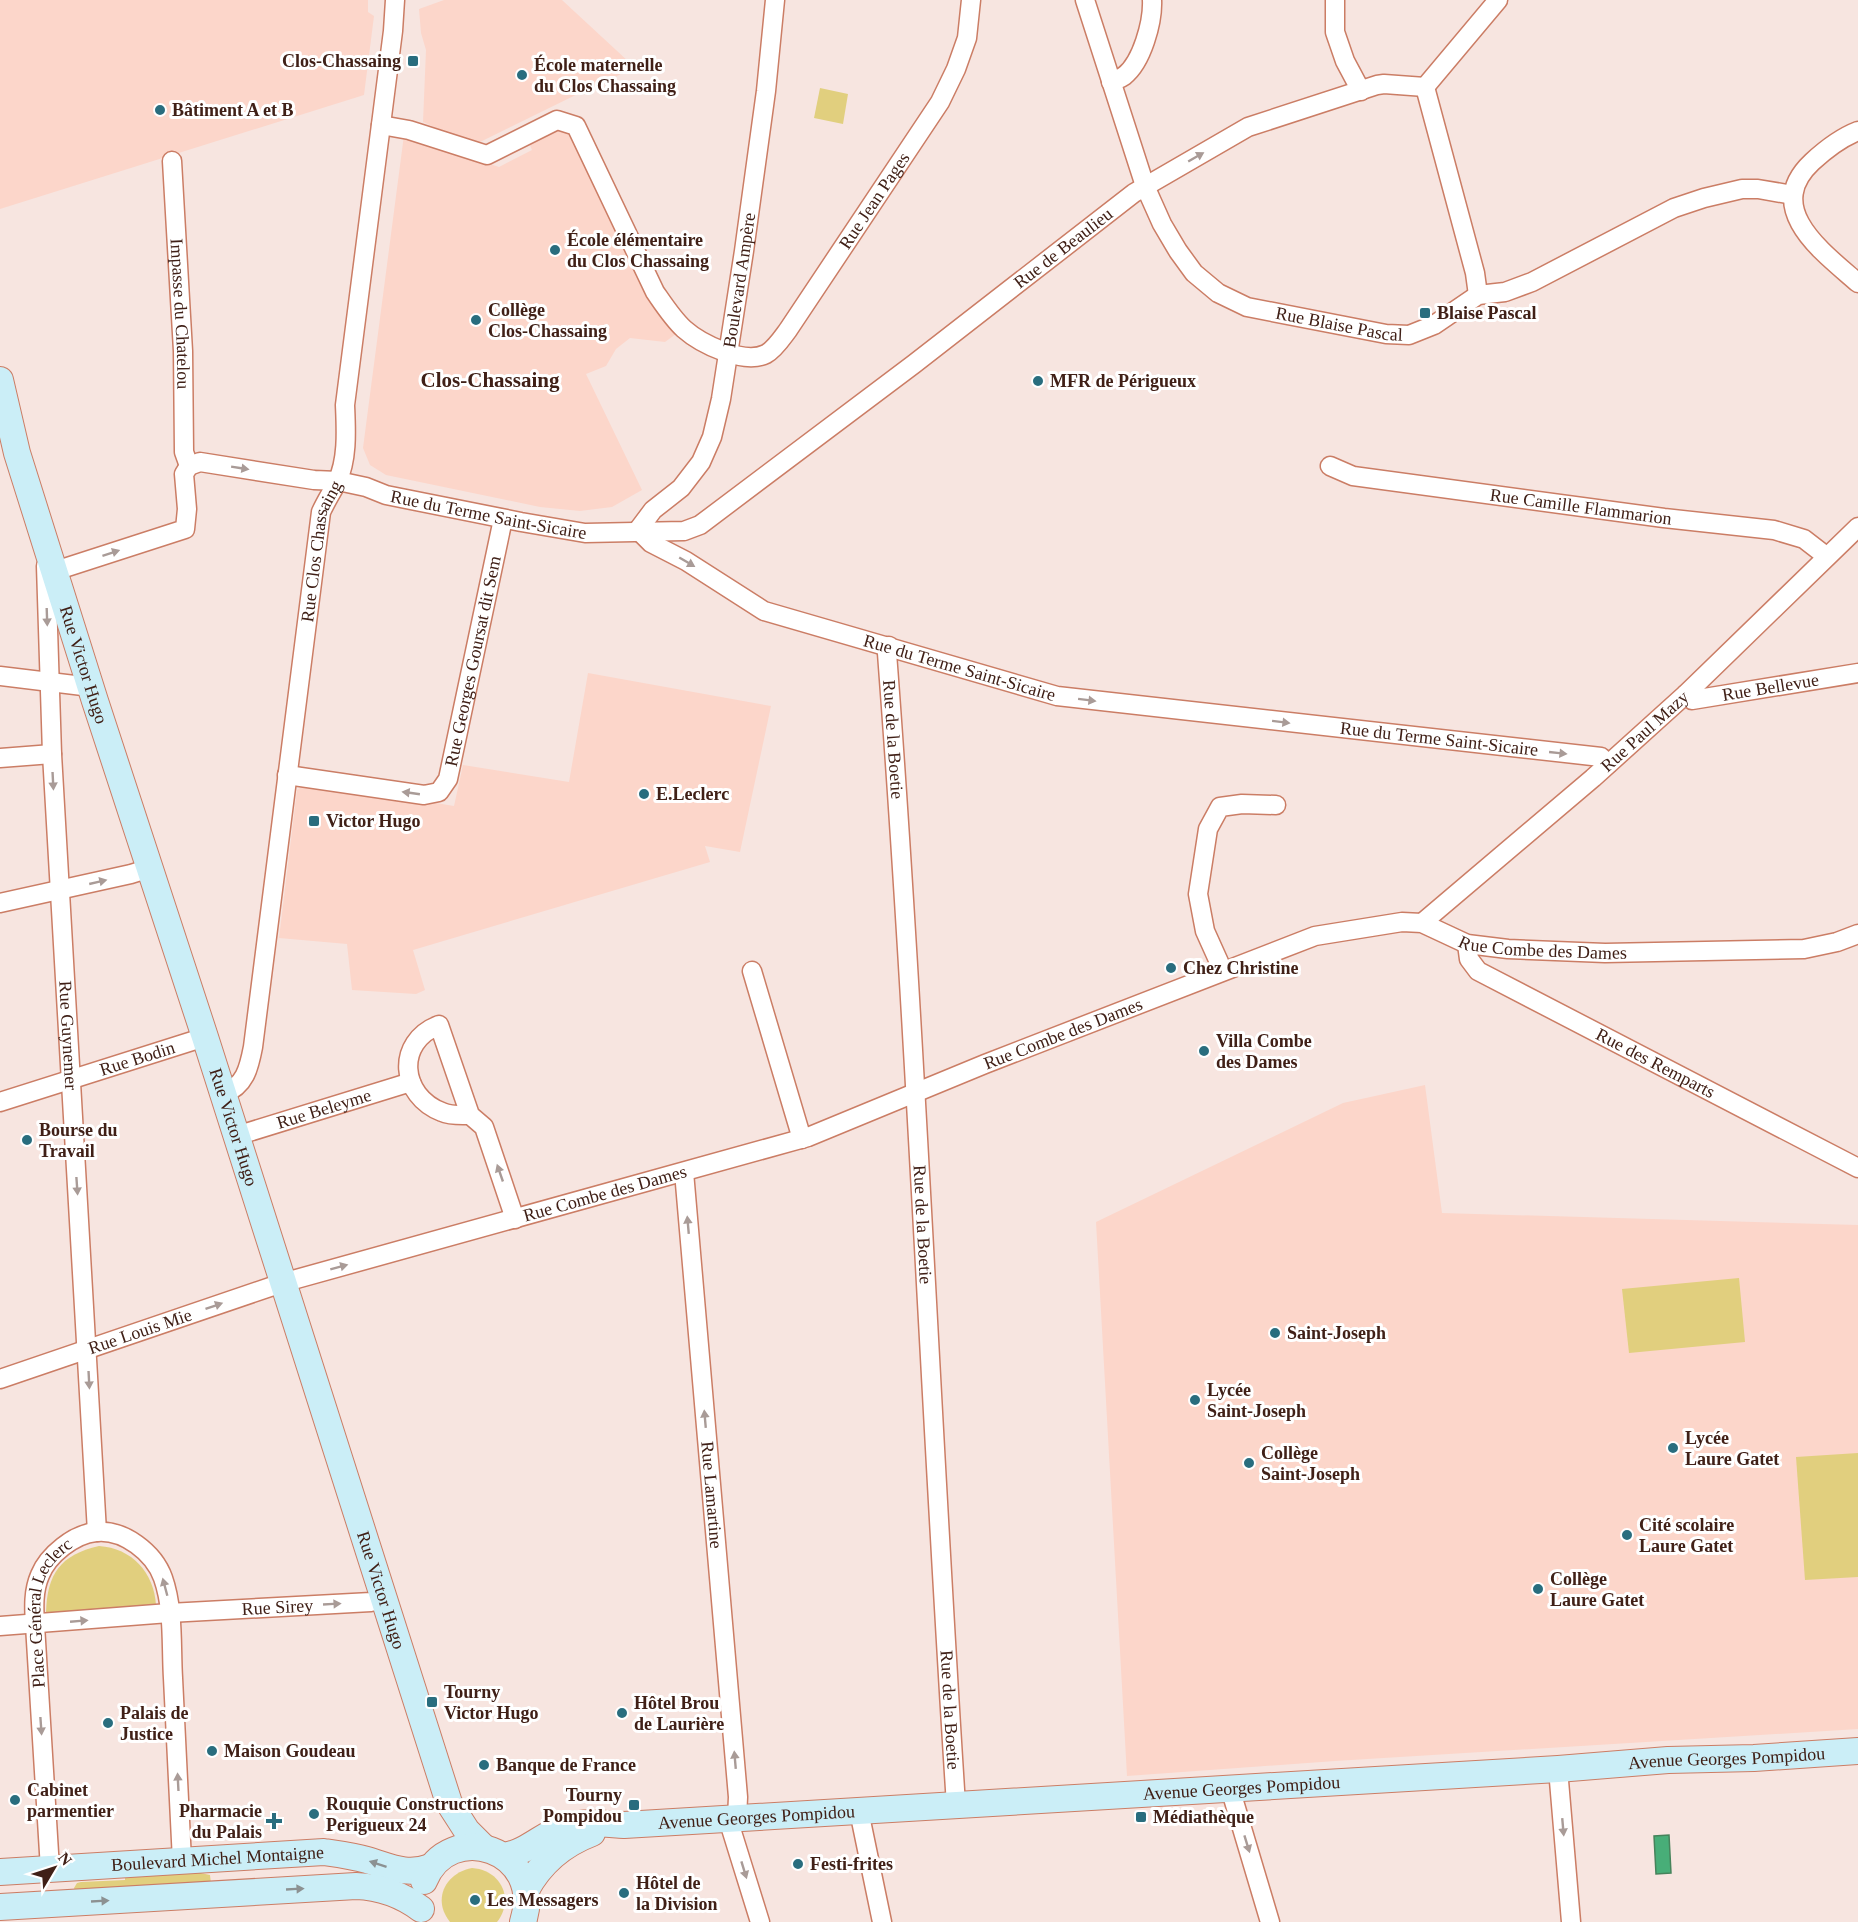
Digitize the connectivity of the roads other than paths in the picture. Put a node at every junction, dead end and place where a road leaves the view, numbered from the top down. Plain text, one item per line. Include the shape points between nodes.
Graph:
1 (394, 0) edge
2 (775, 0) edge
3 (971, 0) edge
4 (1085, 0) edge
5 (1152, 0) edge
6 (1335, 0) edge
7 (1498, 0) edge
8 (1111, 82) junction
9 (1425, 87) junction
10 (1361, 91) junction
11 (381, 124) junction
12 (1858, 131) edge
13 (172, 161) dead end
14 (1145, 186) junction
15 (1793, 195) junction
16 (1858, 284) edge
17 (1478, 295) junction
18 (728, 353) junction
19 (1, 387) edge
20 (0, 419) edge
21 (17, 453) junction
22 (189, 466) junction
23 (1330, 466) dead end
24 (338, 481) junction
25 (503, 519) junction
26 (638, 530) junction
27 (1856, 534) edge
28 (45, 538) junction
29 (1826, 556) junction
30 (55, 571) junction
31 (889, 646) junction
32 (1858, 673) edge
33 (0, 676) edge
34 (49, 681) junction
35 (91, 687) junction
36 (1686, 694) junction
37 (51, 754) junction
38 (0, 758) edge
39 (1608, 764) junction
40 (287, 774) junction
41 (1276, 805) dead end
42 (150, 868) junction
43 (59, 889) junction
44 (0, 903) edge
45 (1422, 923) junction
46 (1858, 934) edge
47 (1467, 944) junction
48 (752, 971) dead end
49 (1223, 971) junction
50 (205, 1037) junction
51 (70, 1080) junction
52 (411, 1082) junction
53 (916, 1093) junction
54 (223, 1094) junction
55 (0, 1102) edge
56 (470, 1115) junction
57 (236, 1136) junction
58 (802, 1139) junction
59 (1858, 1168) edge
60 (684, 1172) junction
61 (515, 1219) junction
62 (282, 1283) junction
63 (87, 1349) junction
64 (0, 1379) edge
65 (97, 1532) junction
66 (384, 1598) junction
67 (169, 1613) junction
68 (35, 1625) junction
69 (0, 1626) edge
70 (1858, 1751) edge
71 (1558, 1769) junction
72 (1230, 1788) junction
73 (449, 1803) junction
74 (956, 1805) junction
75 (859, 1811) junction
76 (733, 1818) junction
77 (624, 1825) junction
78 (494, 1852) junction
79 (182, 1861) junction
80 (438, 1861) junction
81 (50, 1869) junction
82 (0, 1872) edge
83 (0, 1907) edge
84 (527, 1911) edge
85 (423, 1915) edge
86 (760, 1922) edge
87 (882, 1922) edge
88 (1270, 1922) edge
89 (1571, 1922) edge

1 - 11 street, Rue Clos Chassaing
2 - 18 street, Boulevard Ampère via 766,91
3 - 18 street, Rue Jean Pages via 967,38 940,102 788,330 766,353 750,357
4 - 8 street, Rue Blaise Pascal
5 - 8 street via 1153,17 1132,67
6 - 10 street via 1335,32
7 - 9 street
8 - 14 street, Rue Blaise Pascal
9 - 10 street, Rue de Beaulieu via 1384,84
9 - 17 street
14 -> 10 street, Rue de Beaulieu via 1248,127
11 - 18 street via 487,155 557,120 576,126 656,292 684,329
11 - 24 street, Rue Clos Chassaing via 346,394 345,452
12 - 15 street via 1827,148 1807,167
13 - 22 street, Impasse du Chatelou via 183,351 184,452
14 - 17 street, Rue Blaise Pascal via 1162,224 1194,273 1218,293 1247,307 1409,335 1434,325
14 - 26 street, Rue de Beaulieu via 700,525 684,531
15 - 16 street via 1798,223
15 - 17 street, Rue Blaise Pascal via 1742,189 1704,198 1674,208 1532,282
18 - 26 street, Boulevard Ampère via 712,437 701,462
19 - 21 main road, Rue Victor Hugo
20 - 21 main road, Rue Victor Hugo
21 - 28 main road, Rue Victor Hugo
22 -> 24 street, Rue du Terme Saint-Sicaire via 200,462
30 -> 22 street, Impasse du Chatelou via 185,529 184,474
23 - 29 street, Rue Camille Flammarion via 1353,476 1774,530 1804,539
24 - 25 street, Rue du Terme Saint-Sicaire
24 - 40 street, Rue Clos Chassaing via 321,512
25 - 26 street, Rue du Terme Saint-Sicaire via 585,533
25 -> 40 street, Rue Georges Goursat dit Sem via 448,779 438,792 424,795
26 -> 31 street, Rue du Terme Saint-Sicaire via 651,543 764,611
27 - 29 street, Rue Paul Mazy
28 - 30 main road, Rue Victor Hugo
28 -> 34 street, Rue Guynemer
29 - 36 street, Rue Paul Mazy
30 - 35 main road, Rue Victor Hugo
31 -> 39 street, Rue du Terme Saint-Sicaire via 1057,696 1601,757
31 - 53 street, Rue de la Boetie
32 - 36 street, Rue Bellevue via 1692,700
33 - 34 street
34 - 35 street
34 - 37 street, Rue Guynemer
35 - 42 main road, Rue Victor Hugo
36 - 39 street, Rue Paul Mazy
37 - 38 street
37 -> 43 street, Rue Guynemer
39 - 45 street, Rue Paul Mazy
40 - 54 street, Rue Clos Chassaing via 253,1047 241,1082
41 - 49 street via 1220,807 1208,829 1198,894 1205,931
43 -> 42 street
42 - 50 main road, Rue Victor Hugo
43 - 44 street
43 - 51 street, Rue Guynemer
45 - 47 street, Rue Combe des Dames
45 - 49 street, Rue Combe des Dames via 1402,922 1315,936
46 - 47 street, Rue Combe des Dames via 1804,949 1605,953
47 - 59 street, Rue des Remparts via 1469,959 1478,971
48 - 58 street
49 - 53 street, Rue Combe des Dames
50 - 51 street, Rue Bodin
50 - 54 main road, Rue Victor Hugo
51 - 55 street, Rue Bodin
51 -> 63 street, Rue Guynemer
52 - 56 street via 430,1106 443,1113
52 - 56 street via 407,1070 412,1047 428,1029 439,1025
52 - 57 street, Rue Beleyme
53 - 58 street, Rue Combe des Dames
53 - 74 street, Rue de la Boetie
54 - 57 main road, Rue Victor Hugo
61 -> 56 street via 484,1127
57 - 62 main road, Rue Victor Hugo
58 - 60 street, Rue Combe des Dames
60 - 61 street, Rue Combe des Dames
76 -> 60 street, Rue Lamartine via 738,1797
62 -> 61 street, Rue Combe des Dames
63 -> 62 street, Rue Louis Mie
62 - 66 main road, Rue Victor Hugo
63 - 64 street, Rue Louis Mie
63 -> 65 street, Rue Guynemer
67 -> 65 street, Place Général Leclerc via 163,1578 150,1556 124,1538
65 - 68 street, Place Général Leclerc via 70,1543 44,1568 35,1593
67 -> 66 street, Rue Sirey via 371,1602
66 - 73 main road, Rue Victor Hugo
68 -> 67 street, Rue Sirey
79 -> 67 street, Place Général Leclerc
68 - 69 street, Rue Sirey
68 -> 81 street, Place Général Leclerc
70 - 71 main road, Avenue Georges Pompidou
71 - 72 main road, Avenue Georges Pompidou
71 -> 89 street
72 - 74 main road, Avenue Georges Pompidou
72 -> 88 street
73 - 78 main road, Rue Victor Hugo via 467,1831
73 - 80 main road, Rue Victor Hugo via 448,1842
74 - 75 main road, Avenue Georges Pompidou
75 - 76 main road, Avenue Georges Pompidou
75 - 87 street
76 - 77 main road, Avenue Georges Pompidou
76 -> 86 street, Rue Lamartine
77 - 78 main road, Avenue Georges Pompidou via 567,1826 529,1848
77 - 84 main road, Avenue Georges Pompidou via 567,1844 546,1861
78 - 80 main road, Boulevard Michel Montaigne via 470,1846 456,1849
78 - 84 main road, Rue Victor Hugo via 517,1868
80 -> 79 main road, Boulevard Michel Montaigne via 421,1870 403,1871 324,1852
79 - 81 main road, Boulevard Michel Montaigne
80 - 85 main road, Rue Victor Hugo via 422,1887
81 - 82 main road, Boulevard Michel Montaigne
83 -> 85 main road, Boulevard Michel Montaigne via 356,1886 381,1888 402,1896

